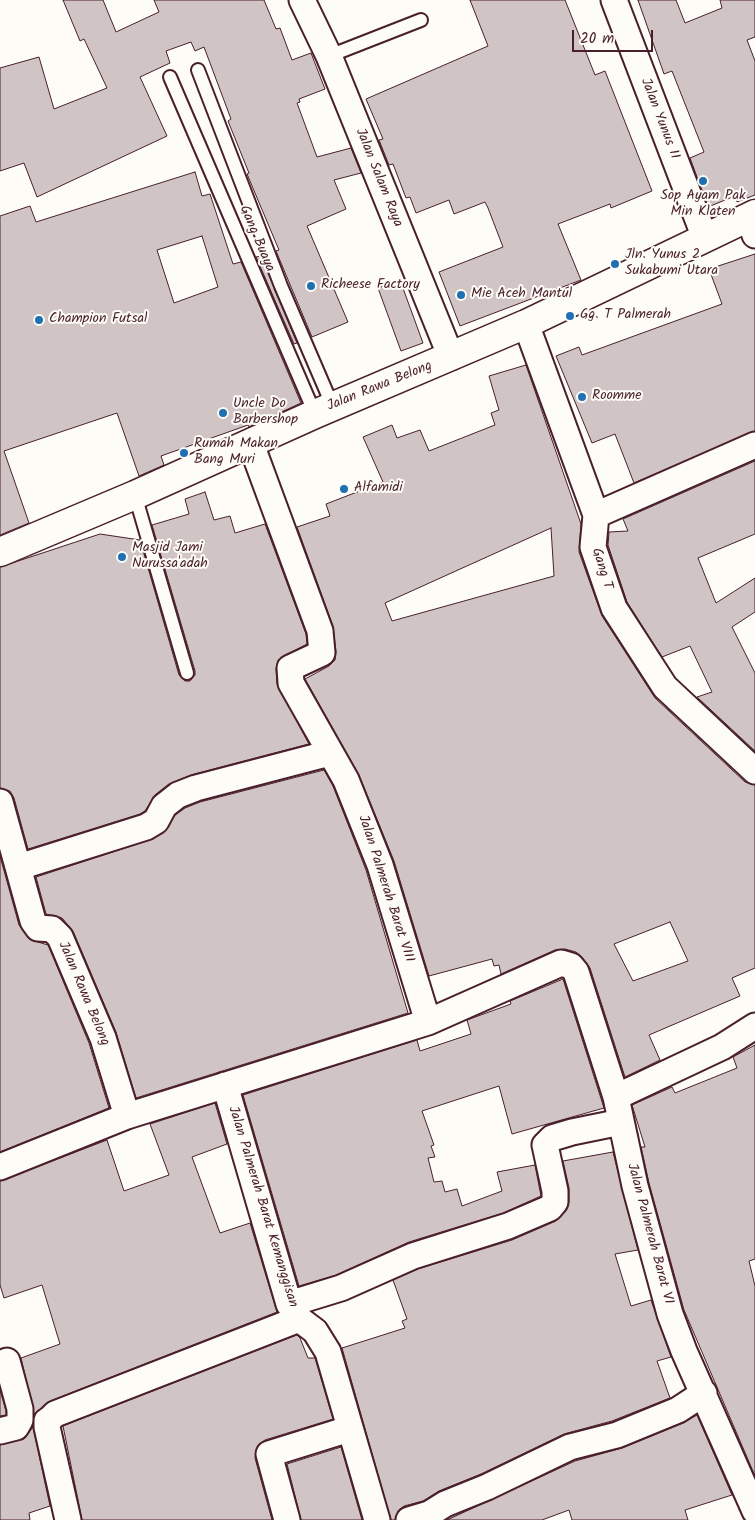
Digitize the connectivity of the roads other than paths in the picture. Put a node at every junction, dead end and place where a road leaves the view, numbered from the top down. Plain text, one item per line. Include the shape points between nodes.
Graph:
1 (302, 0) edge
2 (614, 0) edge
3 (421, 20) dead end
4 (329, 56) junction
5 (198, 70) dead end
6 (170, 77) dead end
7 (753, 222) edge
8 (705, 238) junction
9 (526, 324) junction
10 (451, 358) junction
11 (324, 410) junction
12 (251, 444) junction
13 (755, 445) edge
14 (135, 495) junction
15 (596, 515) junction
16 (0, 552) edge
17 (187, 673) dead end
18 (330, 753) junction
19 (755, 771) edge
20 (0, 802) edge
21 (6, 843) edge
22 (19, 868) junction
23 (428, 1022) junction
24 (755, 1026) edge
25 (225, 1085) junction
26 (616, 1097) junction
27 (127, 1116) junction
28 (621, 1122) junction
29 (0, 1167) edge
30 (294, 1312) junction
31 (7, 1360) dead end
32 (704, 1393) junction
33 (349, 1429) junction
34 (0, 1431) edge
35 (755, 1511) edge
36 (68, 1520) edge
37 (287, 1520) edge
38 (377, 1520) edge
39 (409, 1520) edge

1 - 4 street, Jalan Salam Raya
2 - 8 street, Jalan Yunus II
3 - 4 lane
4 - 10 street, Jalan Salam Raya
5 - 11 lane via 281,286
6 - 11 lane, Gang Buaya
7 - 8 main road, Jalan Rawa Belong
8 - 9 main road, Jalan Rawa Belong
9 - 10 main road, Jalan Rawa Belong
9 - 15 street, Gang T
10 - 11 main road, Jalan Rawa Belong
11 - 12 main road, Jalan Rawa Belong
12 - 14 main road, Jalan Rawa Belong
12 - 18 street, Jalan Palmerah Barat VIII via 320,631 322,654 290,668 291,683
13 - 15 street
14 - 16 main road, Jalan Rawa Belong
14 - 17 lane
15 - 19 street, Gang T via 593,546 614,608 665,687
18 - 22 street via 196,788 178,795 164,806 156,821 146,827
18 - 23 street, Jalan Palmerah Barat VIII via 346,780 380,865
20 - 21 street, Jalan Rawa Belong
21 - 22 street, Jalan Rawa Belong
22 - 27 street, Jalan Rawa Belong via 36,926 52,929 60,937 103,1038
23 - 25 street
23 - 26 street, Jalan Palmerah Barat VI via 561,963 570,966 576,972
24 - 26 street via 722,1047
25 - 27 street
25 - 30 street, Jalan Palmerah Barat Kemanggisan
26 - 28 street, Jalan Palmerah Barat VI
27 - 29 street
28 - 30 street via 552,1138 545,1145 555,1191 555,1202 550,1208 508,1226 413,1256
28 - 32 street, Jalan Palmerah Barat VI via 670,1314
30 - 33 street, Jalan Palmerah Barat Kemanggisan via 316,1331 328,1352
30 - 36 street via 56,1414 47,1421
31 - 34 street via 20,1420 16,1427
32 - 35 street, Jalan Palmerah Barat VI
32 - 39 street via 678,1410 617,1435 570,1447 429,1514
33 - 37 street via 269,1454
33 - 38 street, Jalan Palmerah Barat Kemanggisan

